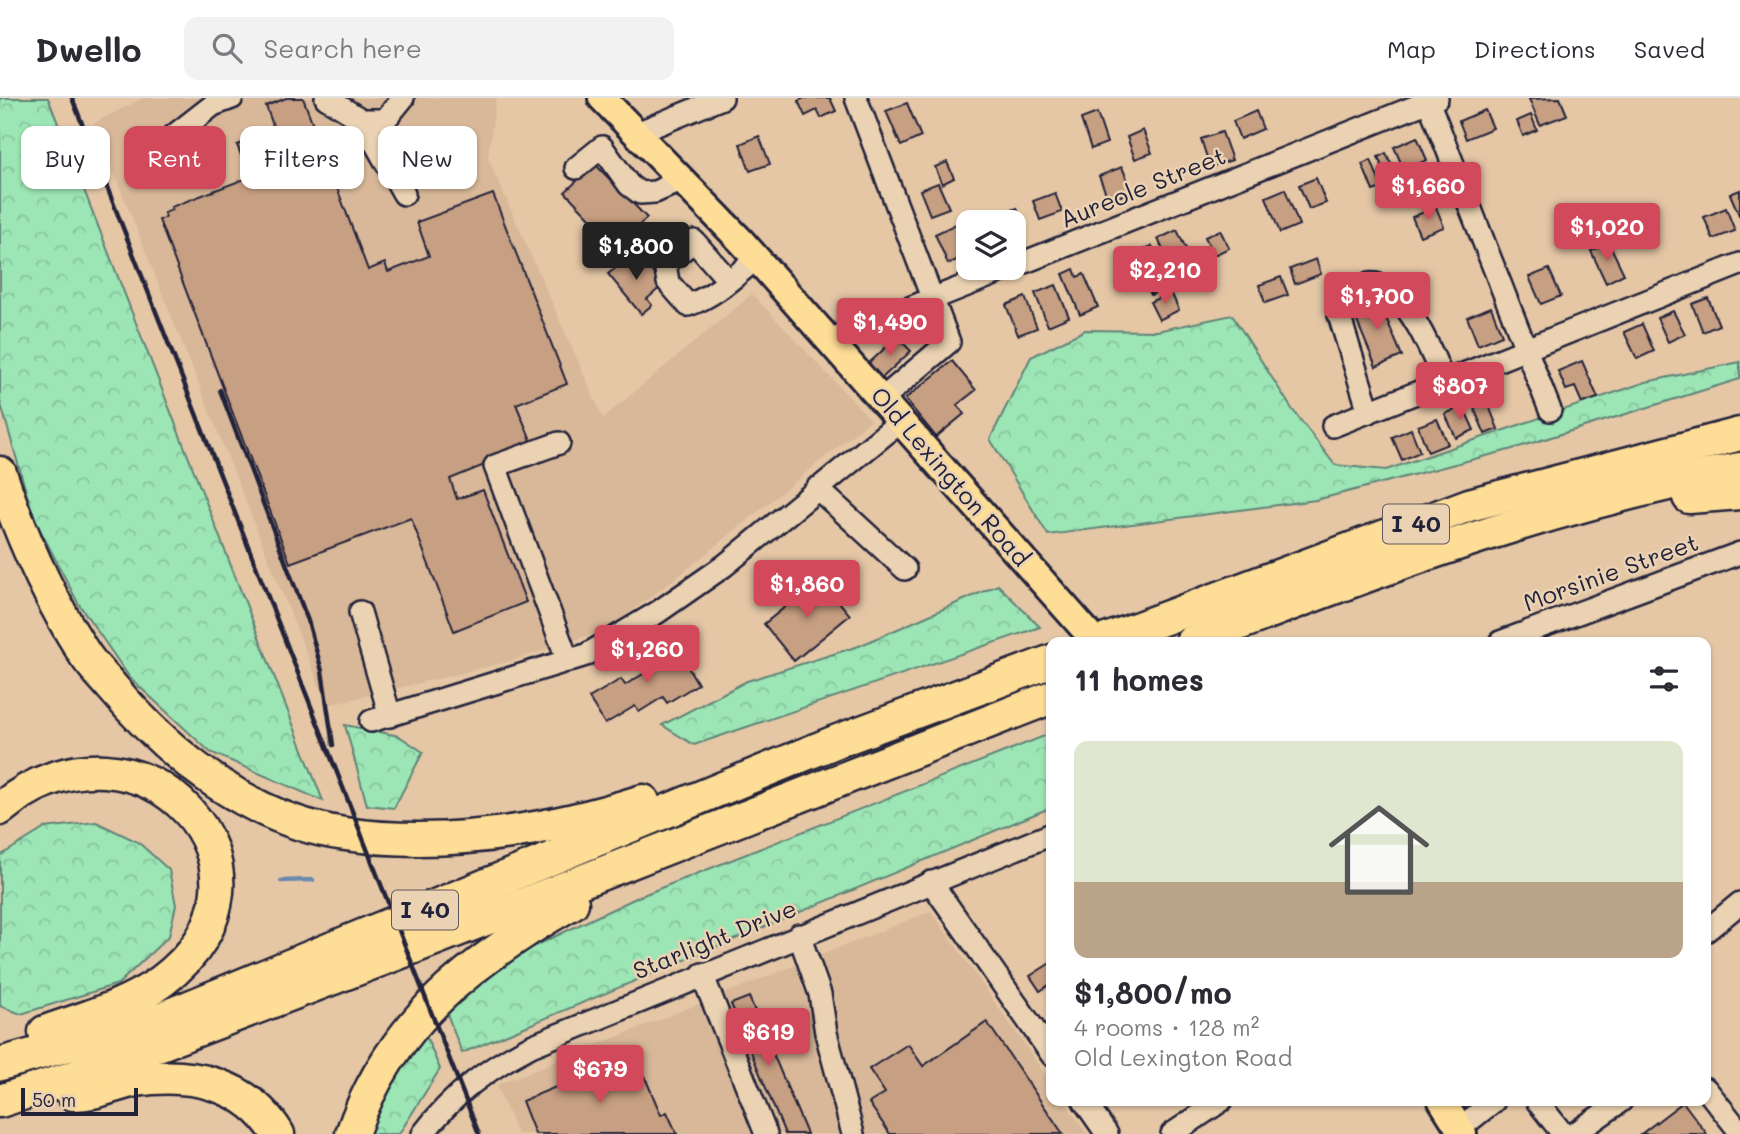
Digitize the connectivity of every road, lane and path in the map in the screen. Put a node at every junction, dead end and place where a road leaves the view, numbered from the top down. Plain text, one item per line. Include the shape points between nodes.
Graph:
1 (232, 98) edge
2 (326, 98) edge
3 (404, 98) edge
4 (602, 98) edge
5 (722, 98) edge
6 (856, 98) edge
7 (1431, 99) edge
8 (362, 120) junction
9 (187, 126) edge
10 (632, 129) junction
11 (602, 148) junction
12 (576, 168) dead end
13 (682, 180) junction
14 (404, 194) dead end
15 (757, 258) junction
16 (1740, 264) edge
17 (729, 281) dead end
18 (934, 300) junction
19 (829, 340) junction
20 (1526, 351) junction
21 (1444, 383) junction
22 (882, 399) junction
23 (1550, 410) dead end
24 (1369, 412) junction
25 (901, 421) junction
26 (1333, 426) dead end
27 (1740, 434) edge
28 (559, 443) dead end
29 (1740, 468) edge
30 (0, 473) edge
31 (817, 488) junction
32 (1740, 492) edge
33 (1549, 513) junction
34 (1740, 553) edge
35 (905, 569) dead end
36 (360, 612) dead end
37 (1093, 637) edge
38 (1112, 637) edge
39 (1205, 637) edge
40 (1513, 637) edge
41 (568, 661) junction
42 (1046, 663) edge
43 (1046, 699) edge
44 (835, 742) junction
45 (0, 809) edge
46 (1046, 836) edge
47 (660, 852) junction
48 (931, 882) junction
49 (1740, 904) edge
50 (1711, 926) edge
51 (800, 935) junction
52 (702, 974) junction
53 (1046, 1046) edge
54 (5, 1062) edge
55 (1711, 1094) edge
56 (13, 1098) edge
57 (1087, 1106) edge
58 (1214, 1106) edge
59 (1445, 1106) edge
60 (1488, 1106) edge
61 (1541, 1106) edge
62 (1614, 1106) edge
63 (1461, 1131) edge
64 (1740, 1132) edge
65 (278, 1134) edge
66 (352, 1134) edge
67 (423, 1134) edge
68 (766, 1134) edge
69 (853, 1134) edge
70 (1107, 1134) edge
71 (1172, 1134) edge
72 (1563, 1134) edge
73 (1574, 1134) edge

1 - 9 street
2 - 8 street
3 - 8 street via 385,120
4 - 10 main road, Old Lexington Road
5 - 10 street
6 - 18 street
7 - 18 street, Aureole Street
7 - 20 street
8 - 14 street
10 - 11 street
10 - 13 main road, Old Lexington Road
11 - 12 street
11 - 13 street via 640,193
13 - 15 main road, Old Lexington Road
15 - 17 street
15 - 19 main road, Old Lexington Road
16 - 20 street
18 - 19 street, Aureole Street
18 - 22 street via 949,341
19 - 22 main road, Old Lexington Road
20 - 21 street
20 - 23 street
21 - 24 street
21 - 24 street via 1400,297 1373,283 1359,288 1339,315
22 - 25 main road, Old Lexington Road
24 - 26 street
25 - 31 street
25 - 37 main road, Old Lexington Road
27 - 38 highway, I 40 via 1469,505
28 - 41 street via 495,466
29 - 33 highway, I 40
30 - 44 highway via 41,573 83,652 177,755 237,795 289,820 344,834 414,840 487,836 605,813
31 - 35 street
31 - 41 street via 691,589 586,655
32 - 33 highway
33 - 39 highway, I 40 via 1342,583
34 - 40 street, Morsinie Street
36 - 41 street via 380,718
42 - 44 highway, I 40
43 - 47 highway, I 40
44 - 54 highway, I 40 via 155,1021
45 - 54 highway via 44,783 78,773 110,771 147,779 177,798 201,826 216,879 207,928 175,970 119,1005 39,1035
46 - 48 street, Starlight Drive
47 - 56 highway, I 40
47 - 66 highway via 481,959 430,1004 389,1057
48 - 51 street, Starlight Drive
48 - 53 street
49 - 50 street
51 - 52 street, Starlight Drive
51 - 69 street via 820,994
52 - 67 street, Starlight Drive via 499,1062 461,1090
52 - 68 street
55 - 64 street
56 - 65 highway via 81,1094 136,1080 201,1079 241,1096
57 - 70 street
58 - 71 street
59 - 63 main road
60 - 63 street
61 - 72 street
62 - 73 street

